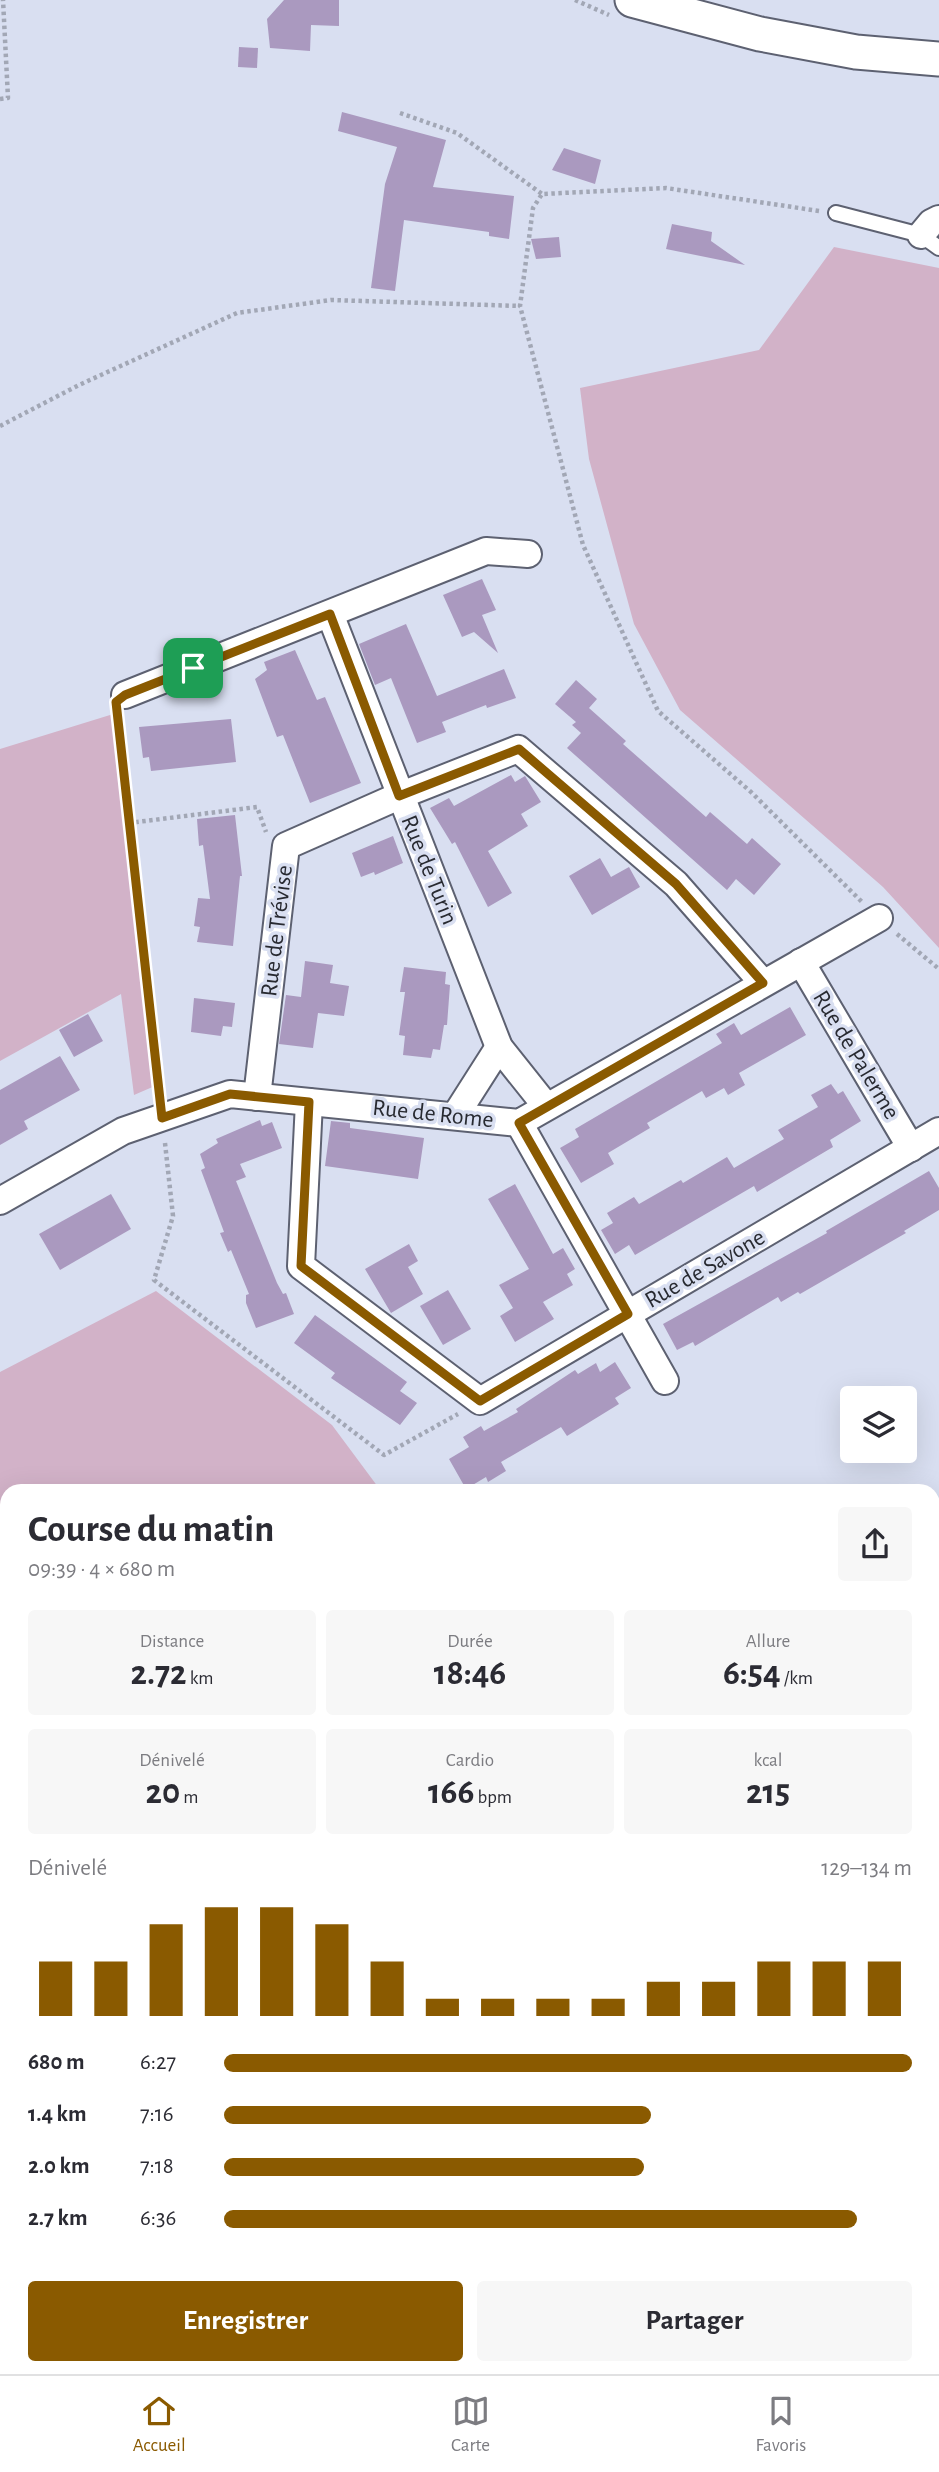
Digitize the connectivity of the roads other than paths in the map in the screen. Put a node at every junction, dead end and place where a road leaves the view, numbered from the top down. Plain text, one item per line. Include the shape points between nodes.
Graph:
1 (632, 0) edge
2 (939, 59) edge
3 (836, 214) road end
4 (933, 234) edge
5 (528, 554) dead end
6 (330, 614) junction
7 (125, 695) road end
8 (399, 796) junction
9 (878, 918) road end
10 (801, 962) junction
11 (763, 983) junction
12 (499, 1047) junction
13 (257, 1097) junction
14 (309, 1102) junction
15 (545, 1106) junction
16 (455, 1116) junction
17 (519, 1123) junction
18 (939, 1131) edge
19 (911, 1148) junction
20 (0, 1201) edge
21 (628, 1314) junction
22 (665, 1381) dead end

1 - 2 street via 772,36 856,52
3 - 4 lane
5 - 6 street via 486,551
6 - 7 street
6 - 8 street, Rue de Turin
8 - 11 street, Rue de Trévise via 519,749 676,884
8 - 12 street, Rue de Turin
8 - 13 street, Rue de Trévise via 286,846
9 - 10 street, Rue de Rome
10 - 11 street, Rue de Rome
10 - 19 street, Rue de Palerme
11 - 15 street, Rue de Rome
12 - 15 street, Rue de Turin
12 - 16 street
13 - 14 street, Rue de Rome
13 - 20 street, Rue de Rome via 230,1094 123,1131
14 - 16 street, Rue de Rome
14 - 21 street, Rue de Savone via 301,1266 480,1401
15 - 17 street, Rue de Rome
16 - 17 street, Rue de Rome
17 - 21 street
18 - 19 street, Rue de Savone
19 - 21 street, Rue de Savone
21 - 22 street

